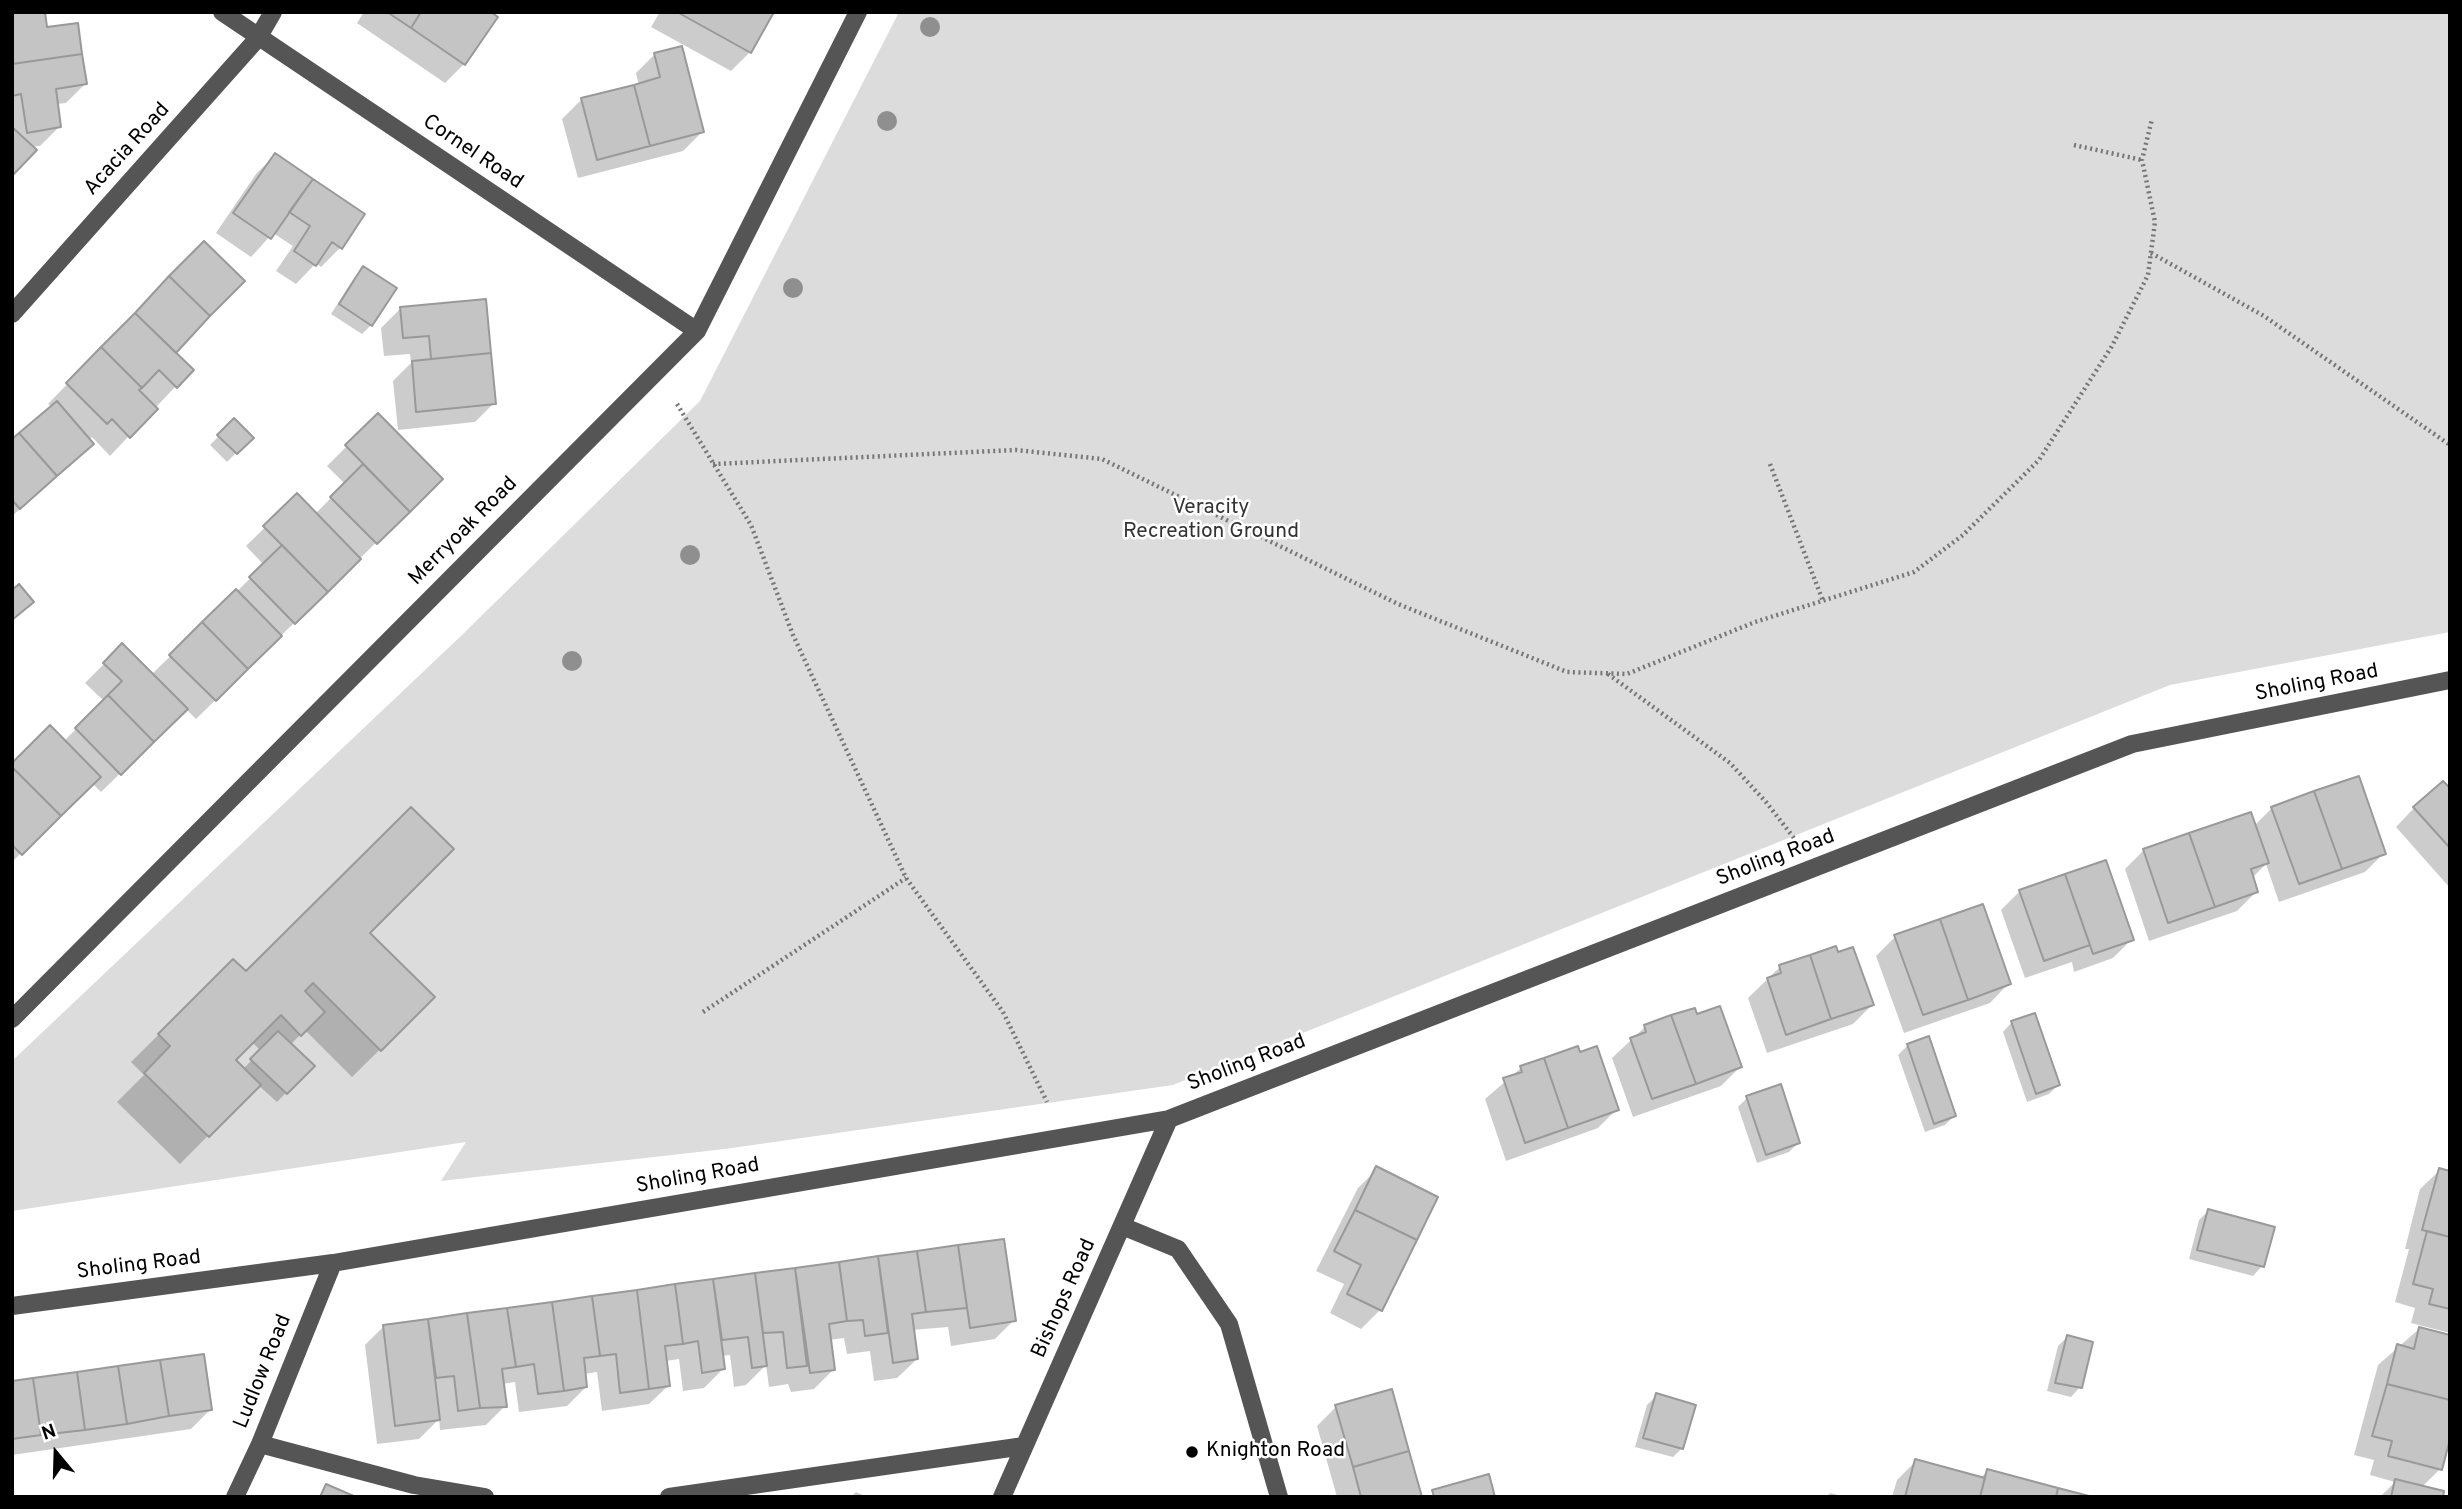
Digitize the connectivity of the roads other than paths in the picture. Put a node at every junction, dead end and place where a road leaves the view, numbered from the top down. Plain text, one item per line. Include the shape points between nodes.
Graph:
1 (222, 12) edge
2 (273, 12) edge
3 (858, 12) edge
4 (258, 38) junction
5 (12, 314) edge
6 (697, 331) junction
7 (2450, 680) edge
8 (12, 1019) edge
9 (1169, 1119) junction
10 (1122, 1226) junction
11 (333, 1263) junction
12 (12, 1306) edge
13 (260, 1444) junction
14 (1024, 1446) junction
15 (235, 1497) edge
16 (485, 1497) edge
17 (669, 1497) edge
18 (1002, 1497) edge
19 (1279, 1497) edge

1 - 4 street, Cornel Road
2 - 4 street, Acacia Road
3 - 6 street, Merryoak Road
4 - 5 street, Acacia Road
4 - 6 street, Cornel Road
6 - 8 street, Merryoak Road
7 - 9 street, Sholing Road via 2133,744
9 - 10 street, Bishops Road
9 - 11 street, Sholing Road
10 - 14 street, Bishops Road
10 - 19 street via 1178,1249 1229,1324
11 - 12 street, Sholing Road
11 - 13 street, Ludlow Road
13 - 15 street, Ludlow Road
13 - 16 street via 414,1485
14 - 17 street
14 - 18 street, Bishops Road

